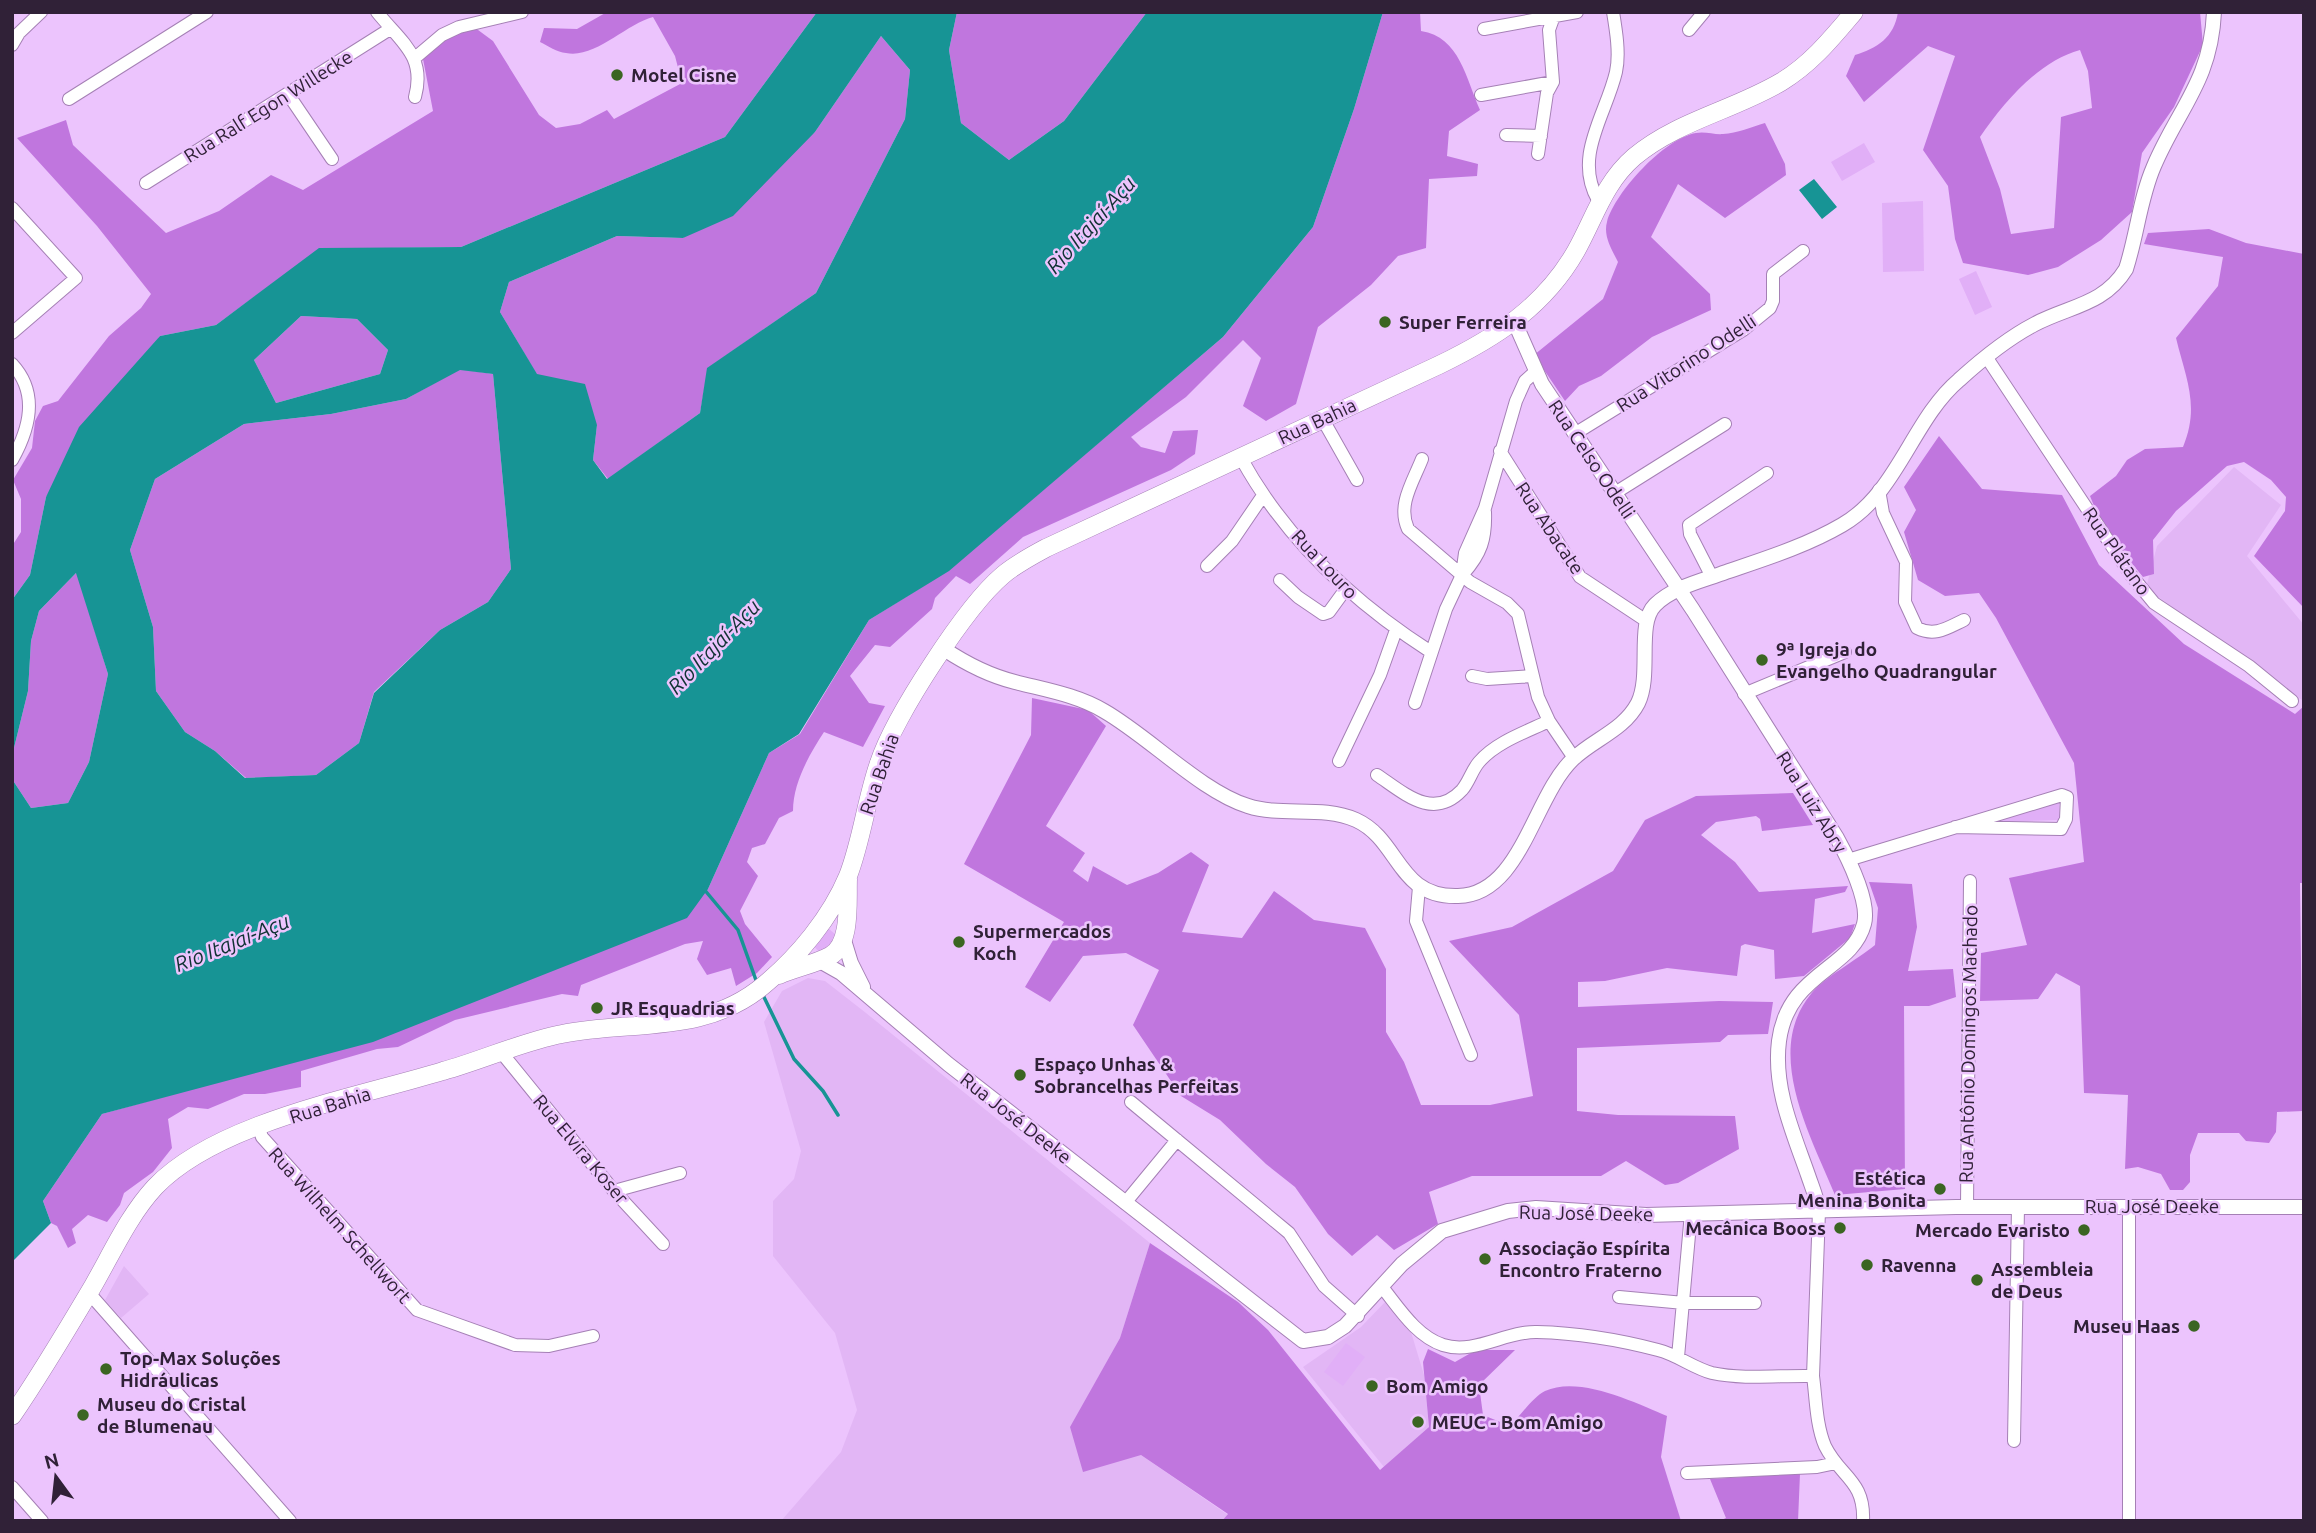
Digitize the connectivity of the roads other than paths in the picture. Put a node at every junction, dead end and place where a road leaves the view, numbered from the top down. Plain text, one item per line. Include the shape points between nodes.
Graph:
1 (41, 12) edge
2 (207, 12) edge
3 (377, 12) edge
4 (522, 12) edge
5 (1577, 12) edge
6 (1613, 12) edge
7 (1704, 12) edge
8 (1854, 12) edge
9 (2214, 12) edge
10 (1554, 16) junction
11 (390, 29) junction
12 (1484, 29) dead end
13 (1689, 30) dead end
14 (12, 45) edge
15 (416, 57) junction
16 (1553, 82) junction
17 (288, 94) junction
18 (1481, 95) dead end
19 (415, 97) dead end
20 (69, 99) dead end
21 (1506, 135) dead end
22 (1541, 135) junction
23 (1538, 153) dead end
24 (332, 159) dead end
25 (146, 183) dead end
26 (1598, 200) junction
27 (12, 208) edge
28 (1803, 251) dead end
29 (1515, 323) junction
30 (12, 333) edge
31 (1987, 358) junction
32 (12, 364) edge
33 (1535, 372) junction
34 (1322, 418) junction
35 (1725, 424) dead end
36 (1576, 433) junction
37 (1500, 451) junction
38 (1241, 458) junction
39 (1422, 459) dead end
40 (12, 460) edge
41 (1767, 473) dead end
42 (1357, 480) dead end
43 (1879, 490) junction
44 (1615, 493) junction
45 (1262, 497) junction
46 (1207, 566) dead end
47 (1462, 575) junction
48 (1712, 577) junction
49 (1280, 580) dead end
50 (1679, 589) junction
51 (1345, 590) junction
52 (1645, 620) junction
53 (1964, 620) dead end
54 (1396, 630) junction
55 (944, 649) junction
56 (1431, 652) junction
57 (1845, 652) dead end
58 (1472, 676) dead end
59 (1532, 676) junction
60 (1744, 694) junction
61 (2292, 701) dead end
62 (1415, 703) dead end
63 (1549, 721) junction
64 (1574, 758) junction
65 (1339, 761) dead end
66 (1377, 775) dead end
67 (1955, 827) junction
68 (1848, 860) junction
69 (848, 876) junction
70 (1970, 881) dead end
71 (1419, 887) junction
72 (822, 922) junction
73 (843, 937) junction
74 (804, 943) junction
75 (818, 960) junction
76 (767, 982) junction
77 (867, 995) junction
78 (501, 1052) junction
79 (1471, 1055) dead end
80 (1130, 1102) dead end
81 (258, 1126) junction
82 (1177, 1140) junction
83 (680, 1173) dead end
84 (614, 1191) junction
85 (1125, 1203) junction
86 (2018, 1206) junction
87 (2129, 1206) junction
88 (1967, 1207) junction
89 (2304, 1207) edge
90 (1819, 1211) junction
91 (1691, 1213) junction
92 (663, 1244) dead end
93 (1382, 1287) junction
94 (89, 1293) junction
95 (1619, 1297) dead end
96 (1684, 1303) junction
97 (1755, 1303) dead end
98 (1358, 1315) junction
99 (593, 1336) dead end
100 (1678, 1357) junction
101 (1813, 1376) junction
102 (12, 1416) edge
103 (2014, 1441) dead end
104 (1836, 1463) junction
105 (1687, 1472) dead end
106 (12, 1487) edge
107 (42, 1521) edge
108 (290, 1521) edge
109 (1863, 1521) edge
110 (2129, 1521) edge

1 - 14 street
2 - 20 street
3 - 11 street
4 - 15 street via 459,27
5 - 10 street
6 - 26 street via 1616,71 1589,151 1592,189
7 - 13 street
8 - 26 main road, Rua Bahia via 1812,60 1781,82 1680,128 1636,156
9 - 31 street via 2208,52 2193,97 2155,163 2126,269 2117,284 2088,304 2036,323
10 - 12 street
10 - 16 street via 1549,30
11 - 15 street
11 - 17 street, Rua Ralf Egon Willecke
15 - 19 street via 419,81
16 - 18 street
16 - 22 street
17 - 24 street
17 - 25 street, Rua Ralf Egon Willecke
21 - 22 street
22 - 23 street
26 - 29 main road, Rua Bahia via 1563,271
27 - 30 street via 76,278
28 - 36 street, Rua Vitorino Odelli via 1773,274 1770,308 1743,330
29 - 33 street, Rua Celso Odelli
29 - 34 main road, Rua Bahia via 1457,357
31 - 43 street via 1946,393
31 - 61 street, Rua Plátano via 2154,603 2249,666
32 - 40 street via 23,376 31,400 26,436
33 - 36 street, Rua Celso Odelli
33 - 37 street via 1516,401
34 - 38 main road, Rua Bahia
34 - 42 street
35 - 44 street
36 - 44 street, Rua Celso Odelli
37 - 47 street
37 - 52 street, Rua Abacate via 1580,577
38 - 45 street, Rua Louro
38 - 55 main road, Rua Bahia via 1024,560 979,599
39 - 47 street via 1402,517 1408,529
41 - 48 street via 1689,526
43 - 48 street via 1846,523 1822,536
43 - 53 street via 1883,513 1906,562 1905,602 1917,628 1937,632
44 - 50 street, Rua Celso Odelli
45 - 46 street via 1232,541
45 - 51 street, Rua Louro
47 - 56 street
47 - 59 street via 1518,614
48 - 50 street
49 - 51 street via 1323,614
50 - 52 street via 1661,600
50 - 60 street, Rua Luiz Abry
51 - 54 street, Rua Louro
52 - 64 street via 1647,658 1637,703 1624,721
54 - 56 street, Rua Louro
54 - 65 street
55 - 69 main road, Rua Bahia via 899,720 880,760
55 - 71 street via 1002,678 1072,696 1103,710 1222,794 1247,806 1342,815 1359,821
56 - 62 street
57 - 60 street
58 - 59 street via 1487,680
59 - 63 street
60 - 68 street, Rua Luiz Abry
63 - 64 street
63 - 66 street via 1492,750 1445,803 1433,806 1416,801
64 - 71 street via 1550,788 1504,874 1486,890 1458,896
67 - 67 street via 2061,829 2067,797 2062,795
67 - 68 street
68 - 90 street, Rua Luiz Abry via 1865,922 1852,946 1794,998 1783,1021 1778,1054 1782,1099
69 - 72 main road, Rua Bahia
69 - 73 main road, Rua Bahia
70 - 88 street, Rua Antônio Domingos Machado
71 - 79 street via 1416,921
72 - 73 main road via 831,923
72 - 74 main road, Rua Bahia
73 - 75 main road, Rua Bahia via 834,954
73 - 77 street, Rua José Deeke
74 - 75 main road
74 - 76 main road, Rua Bahia
75 - 76 main road, Rua Bahia
75 - 77 street, Rua José Deeke
76 - 78 main road, Rua Bahia via 719,1012 681,1023 565,1033
77 - 85 street, Rua José Deeke
78 - 81 main road, Rua Bahia
78 - 84 street, Rua Elvira Koser
80 - 82 street
81 - 94 main road, Rua Bahia via 201,1151 155,1188 124,1230
81 - 99 street, Rua Wilhelm Schellwort via 261,1137 418,1310 515,1345 549,1346
82 - 85 street
82 - 98 street via 1289,1233 1324,1286
83 - 84 street
84 - 92 street, Rua Elvira Koser
85 - 98 street, Rua José Deeke via 1303,1341 1328,1337
86 - 87 street, Rua José Deeke
86 - 88 street, Rua José Deeke
86 - 103 street
87 - 89 street, Rua José Deeke
87 - 110 street
88 - 90 street, Rua José Deeke
90 - 91 street, Rua José Deeke
90 - 101 street
91 - 93 street, Rua José Deeke via 1536,1208 1486,1215 1442,1231 1423,1244
91 - 96 street
93 - 98 street, Rua José Deeke
93 - 100 street via 1418,1330 1453,1348 1536,1332 1659,1350
94 - 102 main road, Rua Bahia
94 - 108 street
95 - 96 street
96 - 97 street
96 - 100 street
100 - 101 street via 1715,1373
101 - 104 street via 1821,1434
104 - 105 street via 1817,1468
104 - 109 street via 1860,1490
106 - 107 street

